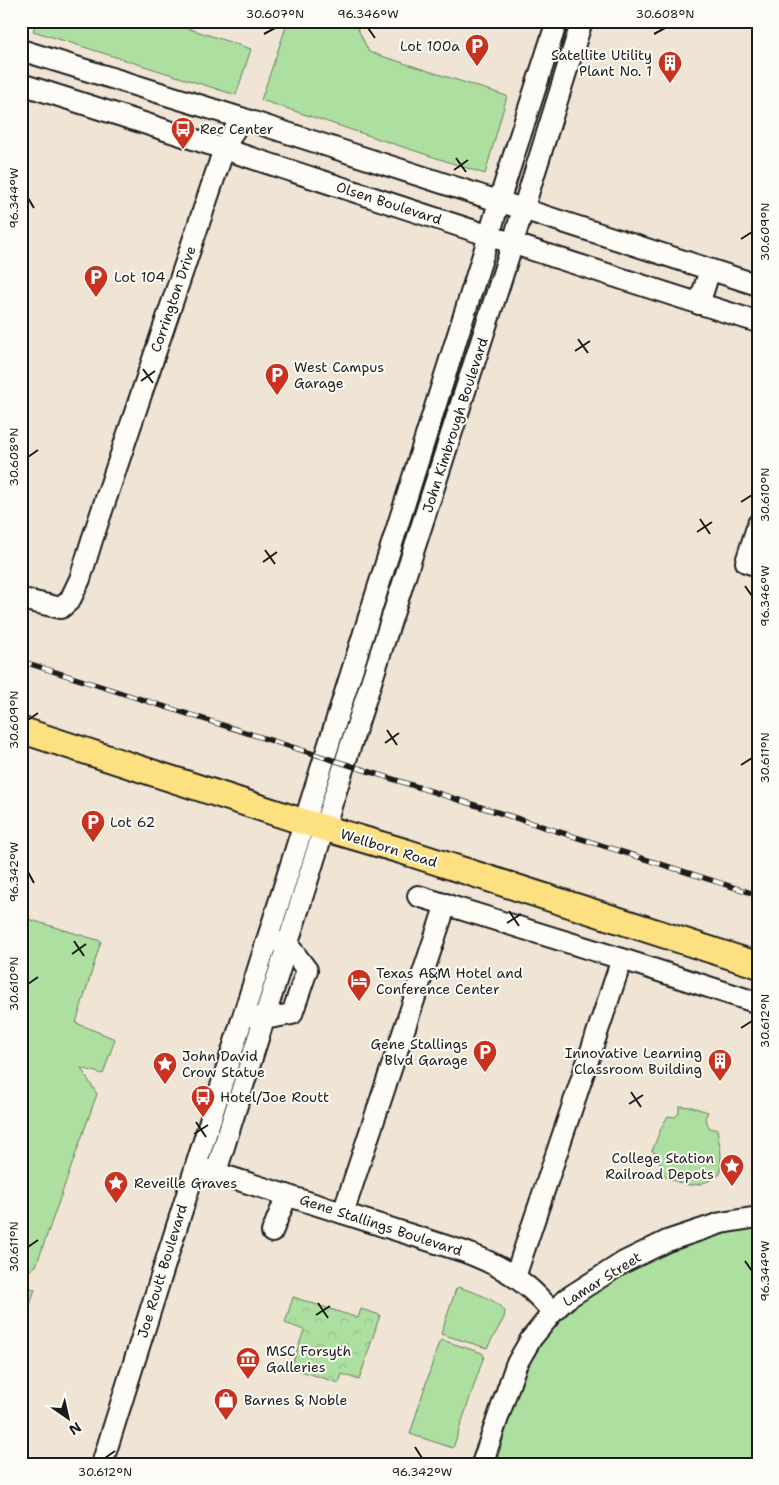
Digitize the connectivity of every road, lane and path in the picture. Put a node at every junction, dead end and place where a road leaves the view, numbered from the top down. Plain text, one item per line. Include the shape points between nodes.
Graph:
1 (557, 21) edge
2 (582, 21) edge
3 (21, 50) edge
4 (21, 84) edge
5 (241, 118) junction
6 (224, 149) junction
7 (499, 202) junction
8 (523, 210) junction
9 (489, 236) junction
10 (513, 243) junction
11 (710, 270) junction
12 (758, 285) edge
13 (700, 304) junction
14 (758, 322) edge
15 (443, 380) junction
16 (447, 447) junction
17 (411, 482) junction
18 (434, 490) junction
19 (757, 527) edge
20 (758, 566) edge
21 (21, 599) edge
22 (21, 730) edge
23 (314, 825) junction
24 (418, 896) dead end
25 (446, 904) junction
26 (268, 938) junction
27 (288, 945) junction
28 (622, 959) junction
29 (758, 965) edge
30 (758, 1003) edge
31 (244, 1014) junction
32 (264, 1020) junction
33 (195, 1166) junction
34 (216, 1172) junction
35 (287, 1195) junction
36 (343, 1213) junction
37 (758, 1216) edge
38 (272, 1232) dead end
39 (515, 1277) junction
40 (552, 1312) junction
41 (102, 1464) edge
42 (482, 1464) edge

1 - 7 street, John Kimbrough Boulevard
2 - 8 street, John Kimbrough Boulevard
3 - 5 street
4 - 6 street, Olsen Boulevard
5 - 6 street, Corrington Drive
5 - 7 street
6 - 9 street, Olsen Boulevard
6 - 21 street, Corrington Drive via 80,580 70,600 61,608
7 - 8 street
7 - 9 street, John Kimbrough Boulevard
8 - 10 street, John Kimbrough Boulevard
8 - 11 street
9 - 10 street, Olsen Boulevard
9 - 15 street, John Kimbrough Boulevard
10 - 13 street, Olsen Boulevard
10 - 16 street, John Kimbrough Boulevard
11 - 12 street
11 - 13 street
13 - 14 street, Olsen Boulevard
15 - 16 street via 453,392 443,426
15 - 17 street, John Kimbrough Boulevard
16 - 18 street, John Kimbrough Boulevard
17 - 18 street
17 - 23 street, John Kimbrough Boulevard
18 - 23 street, John Kimbrough Boulevard
19 - 20 street via 746,562
22 - 23 main road, Wellborn Road
23 - 26 street, Joe Routt Boulevard
23 - 27 street
23 - 29 main road, Wellborn Road
24 - 25 street
25 - 28 street
25 - 36 street
26 - 27 street
26 - 31 street, Joe Routt Boulevard
27 - 32 street
28 - 30 street
28 - 39 street
31 - 32 street
31 - 33 street, Joe Routt Boulevard
32 - 34 street
33 - 34 street, Gene Stallings Boulevard
33 - 41 street, Joe Routt Boulevard
34 - 35 street, Gene Stallings Boulevard
35 - 36 street, Gene Stallings Boulevard
35 - 38 street
36 - 39 street, Gene Stallings Boulevard via 466,1252
37 - 40 street, Lamar Street via 721,1223 667,1241 612,1269
39 - 40 street, Gene Stallings Boulevard
40 - 42 street, Lamar Street via 531,1338 516,1365

